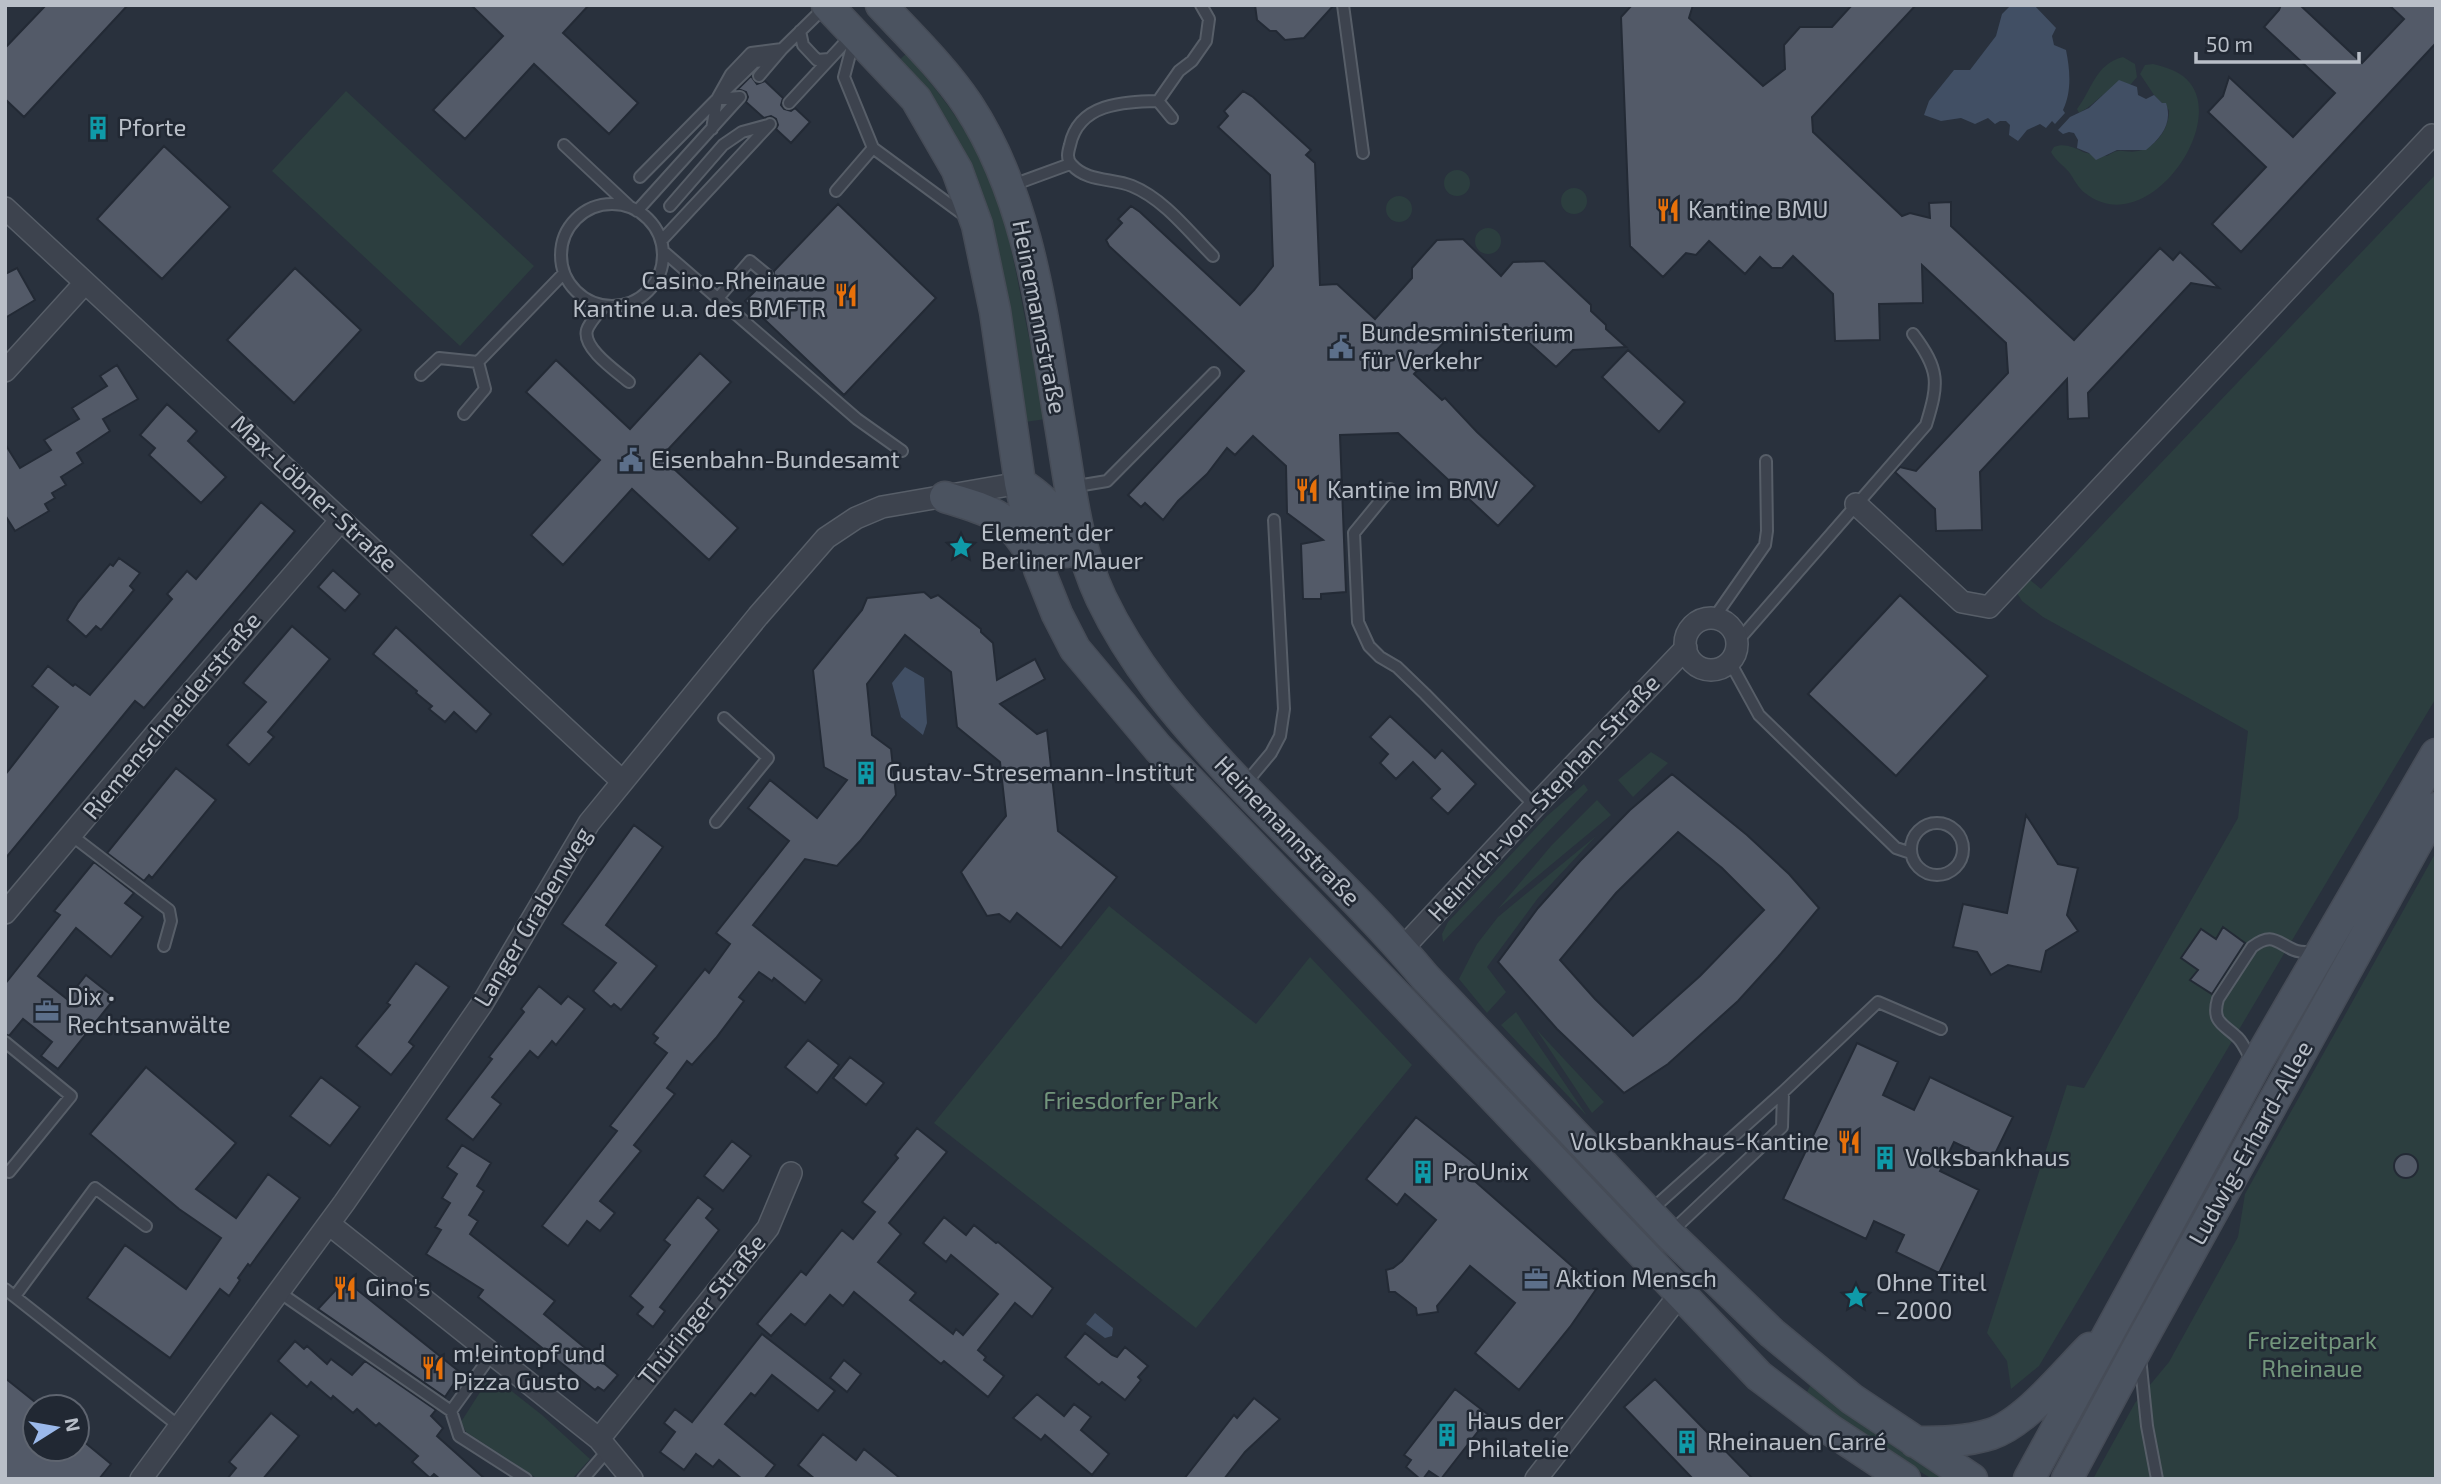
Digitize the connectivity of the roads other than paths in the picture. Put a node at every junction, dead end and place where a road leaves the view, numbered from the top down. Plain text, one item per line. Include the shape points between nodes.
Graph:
1 (827, 5) edge
2 (1201, 5) edge
3 (1343, 5) edge
4 (883, 6) edge
5 (800, 31) junction
6 (855, 33) junction
7 (782, 49) junction
8 (772, 60) junction
9 (829, 60) junction
10 (759, 76) dead end
11 (717, 99) junction
12 (1158, 101) junction
13 (789, 103) dead end
14 (1172, 118) dead end
15 (712, 129) junction
16 (2432, 135) dead end
17 (564, 145) dead end
18 (873, 148) junction
19 (1363, 153) dead end
20 (1070, 164) junction
21 (640, 177) dead end
22 (1010, 186) junction
23 (836, 191) dead end
24 (670, 206) dead end
25 (5, 208) edge
26 (634, 209) junction
27 (977, 225) junction
28 (662, 246) junction
29 (1213, 256) dead end
30 (564, 273) junction
31 (767, 275) dead end
32 (84, 284) junction
33 (719, 297) junction
34 (604, 306) junction
35 (1913, 334) dead end
36 (478, 362) junction
37 (5, 371) edge
38 (1214, 373) dead end
39 (421, 375) dead end
40 (629, 382) dead end
41 (464, 414) dead end
42 (902, 451) dead end
43 (1766, 461) dead end
44 (1070, 480) junction
45 (1020, 483) junction
46 (1390, 489) dead end
47 (945, 497) junction
48 (1856, 504) junction
49 (341, 520) junction
50 (1274, 520) dead end
51 (1039, 569) junction
52 (1714, 618) junction
53 (1686, 648) junction
54 (1734, 652) junction
55 (1152, 685) junction
56 (724, 718) dead end
57 (2436, 754) edge
58 (622, 781) junction
59 (1243, 787) junction
60 (1535, 806) junction
61 (2436, 808) edge
62 (716, 822) dead end
63 (71, 835) junction
64 (1911, 853) junction
65 (5, 914) edge
66 (164, 946) dead end
67 (1402, 949) junction
68 (2320, 952) junction
69 (1377, 976) junction
70 (1941, 1029) dead end
71 (5, 1042) edge
72 (2255, 1066) junction
73 (1783, 1092) junction
74 (9, 1172) dead end
75 (791, 1173) dead end
76 (1649, 1212) junction
77 (329, 1224) junction
78 (146, 1226) dead end
79 (1669, 1234) junction
80 (1704, 1268) junction
81 (279, 1292) junction
82 (10, 1293) edge
83 (1681, 1293) junction
84 (2115, 1323) junction
85 (2139, 1345) junction
86 (492, 1354) junction
87 (451, 1411) junction
88 (180, 1427) junction
89 (1915, 1443) junction
90 (604, 1444) junction
91 (1866, 1454) junction
92 (141, 1479) edge
93 (526, 1479) edge
94 (583, 1479) edge
95 (632, 1479) edge
96 (1536, 1479) edge
97 (1888, 1479) edge
98 (1905, 1479) edge
99 (1972, 1479) edge
100 (2029, 1479) edge
101 (2067, 1479) edge
102 (2157, 1479) edge

1 - 5 lane
1 - 6 main road, Heinemannstraße
2 - 12 lane via 1209,19 1206,41
3 - 19 lane
4 - 6 main road
4 - 22 main road, Heinemannstraße via 967,104
5 - 7 lane
5 - 9 lane via 803,45 817,60
6 - 9 lane
6 - 18 lane via 844,77
6 - 27 main road, Heinemannstraße via 916,99 957,170
7 - 8 lane
7 - 11 lane via 751,53 731,74
8 - 10 lane
8 - 11 lane via 755,62
9 - 13 lane
11 - 15 lane
11 - 15 lane via 740,97
11 - 21 lane
12 - 14 lane
12 - 20 lane via 1123,102 1095,110 1074,133
15 - 26 lane
16 - 48 street via 1989,607 1962,602
17 - 26 lane
18 - 23 lane
18 - 27 lane
20 - 22 lane
20 - 29 lane via 1084,175 1132,186 1161,204
22 - 44 main road, Heinemannstraße via 1034,279
24 - 28 lane via 723,145 742,132 770,124
25 - 32 street, Max-Löbner-Straße
26 - 28 lane via 653,225
26 - 30 lane via 606,205 578,217 563,240
27 - 45 main road, Heinemannstraße via 995,311
28 - 33 lane
28 - 34 lane via 661,267 650,289 624,305
30 - 34 lane via 583,297
30 - 36 lane
31 - 33 lane via 750,261
32 - 37 street
32 - 49 street, Max-Löbner-Straße
33 - 42 lane via 857,419
34 - 40 lane via 587,328 586,337 590,347
35 - 48 lane via 1935,370 1934,398 1926,425
36 - 39 lane via 439,358
36 - 41 lane via 485,389
38 - 44 lane via 1107,481
43 - 52 lane via 1765,545
44 - 45 main road
44 - 55 main road, Heinemannstraße via 1086,560 1100,595
45 - 47 street, Langer Grabenweg
45 - 51 main road, Heinemannstraße
45 - 55 main road via 1051,507 1084,603 1100,632
46 - 60 lane via 1354,533 1358,622 1364,638
47 - 51 main road via 1003,518 1018,532
47 - 58 street, Langer Grabenweg via 882,507 856,517 826,538
48 - 54 lane
49 - 58 street, Max-Löbner-Straße
49 - 63 street, Riemenschneiderstraße
50 - 59 lane via 1283,709 1280,736
51 - 69 main road, Heinemannstraße via 1075,649 1120,705
52 - 53 street, Heinrich-von-Stephan-Straße via 1701,620 1691,629
52 - 54 street via 1730,626
53 - 54 street via 1694,663 1708,670 1716,669
53 - 60 street, Heinrich-von-Stephan-Straße
54 - 64 lane via 1759,715 1896,848
55 - 59 main road, Heinemannstraße
56 - 62 lane via 768,758
57 - 68 main road, Ludwig-Erhard-Allee
58 - 77 street, Langer Grabenweg via 589,823 482,1004
59 - 67 main road, Heinemannstraße
60 - 67 street, Heinrich-von-Stephan-Straße
61 - 85 main road, Ludwig-Erhard-Allee
63 - 65 street, Riemenschneiderstraße
63 - 66 lane via 169,911
64 - 64 lane via 1919,830 1935,823 1951,828 1962,842 1961,859 1942,875 1926,873
67 - 69 main road
67 - 76 main road, Heinemannstraße
68 - 72 main road, Ludwig-Erhard-Allee
68 - 72 lane via 2296,951 2275,939 2260,941 2218,999 2217,1018 2239,1038
69 - 83 main road, Heinemannstraße
70 - 73 lane via 1878,1002
71 - 74 lane via 71,1096
72 - 84 main road, Ludwig-Erhard-Allee
73 - 76 lane
73 - 79 lane via 1783,1127
75 - 90 street, Thüringer Straße via 768,1228
76 - 79 main road, Heinemannstraße
77 - 81 street, Langer Grabenweg
77 - 86 street
78 - 82 lane via 95,1188
79 - 80 main road, Heinemannstraße
80 - 83 main road
80 - 89 main road, Heinemannstraße via 1825,1379
81 - 87 lane
81 - 88 street, Langer Grabenweg
82 - 88 lane
83 - 91 main road, Heinemannstraße via 1759,1376
83 - 96 street
84 - 89 main road, Ludwig-Erhard-Allee via 2023,1416 2000,1431 1956,1441
84 - 100 main road, Ludwig-Erhard-Allee
85 - 101 main road, Ludwig-Erhard-Allee
85 - 102 lane
86 - 87 lane
86 - 90 street
87 - 93 lane via 459,1436
88 - 92 street, Langer Grabenweg
89 - 99 main road, Heinemannstraße
90 - 94 lane
90 - 95 street
91 - 97 main road
91 - 98 main road, Heinemannstraße

